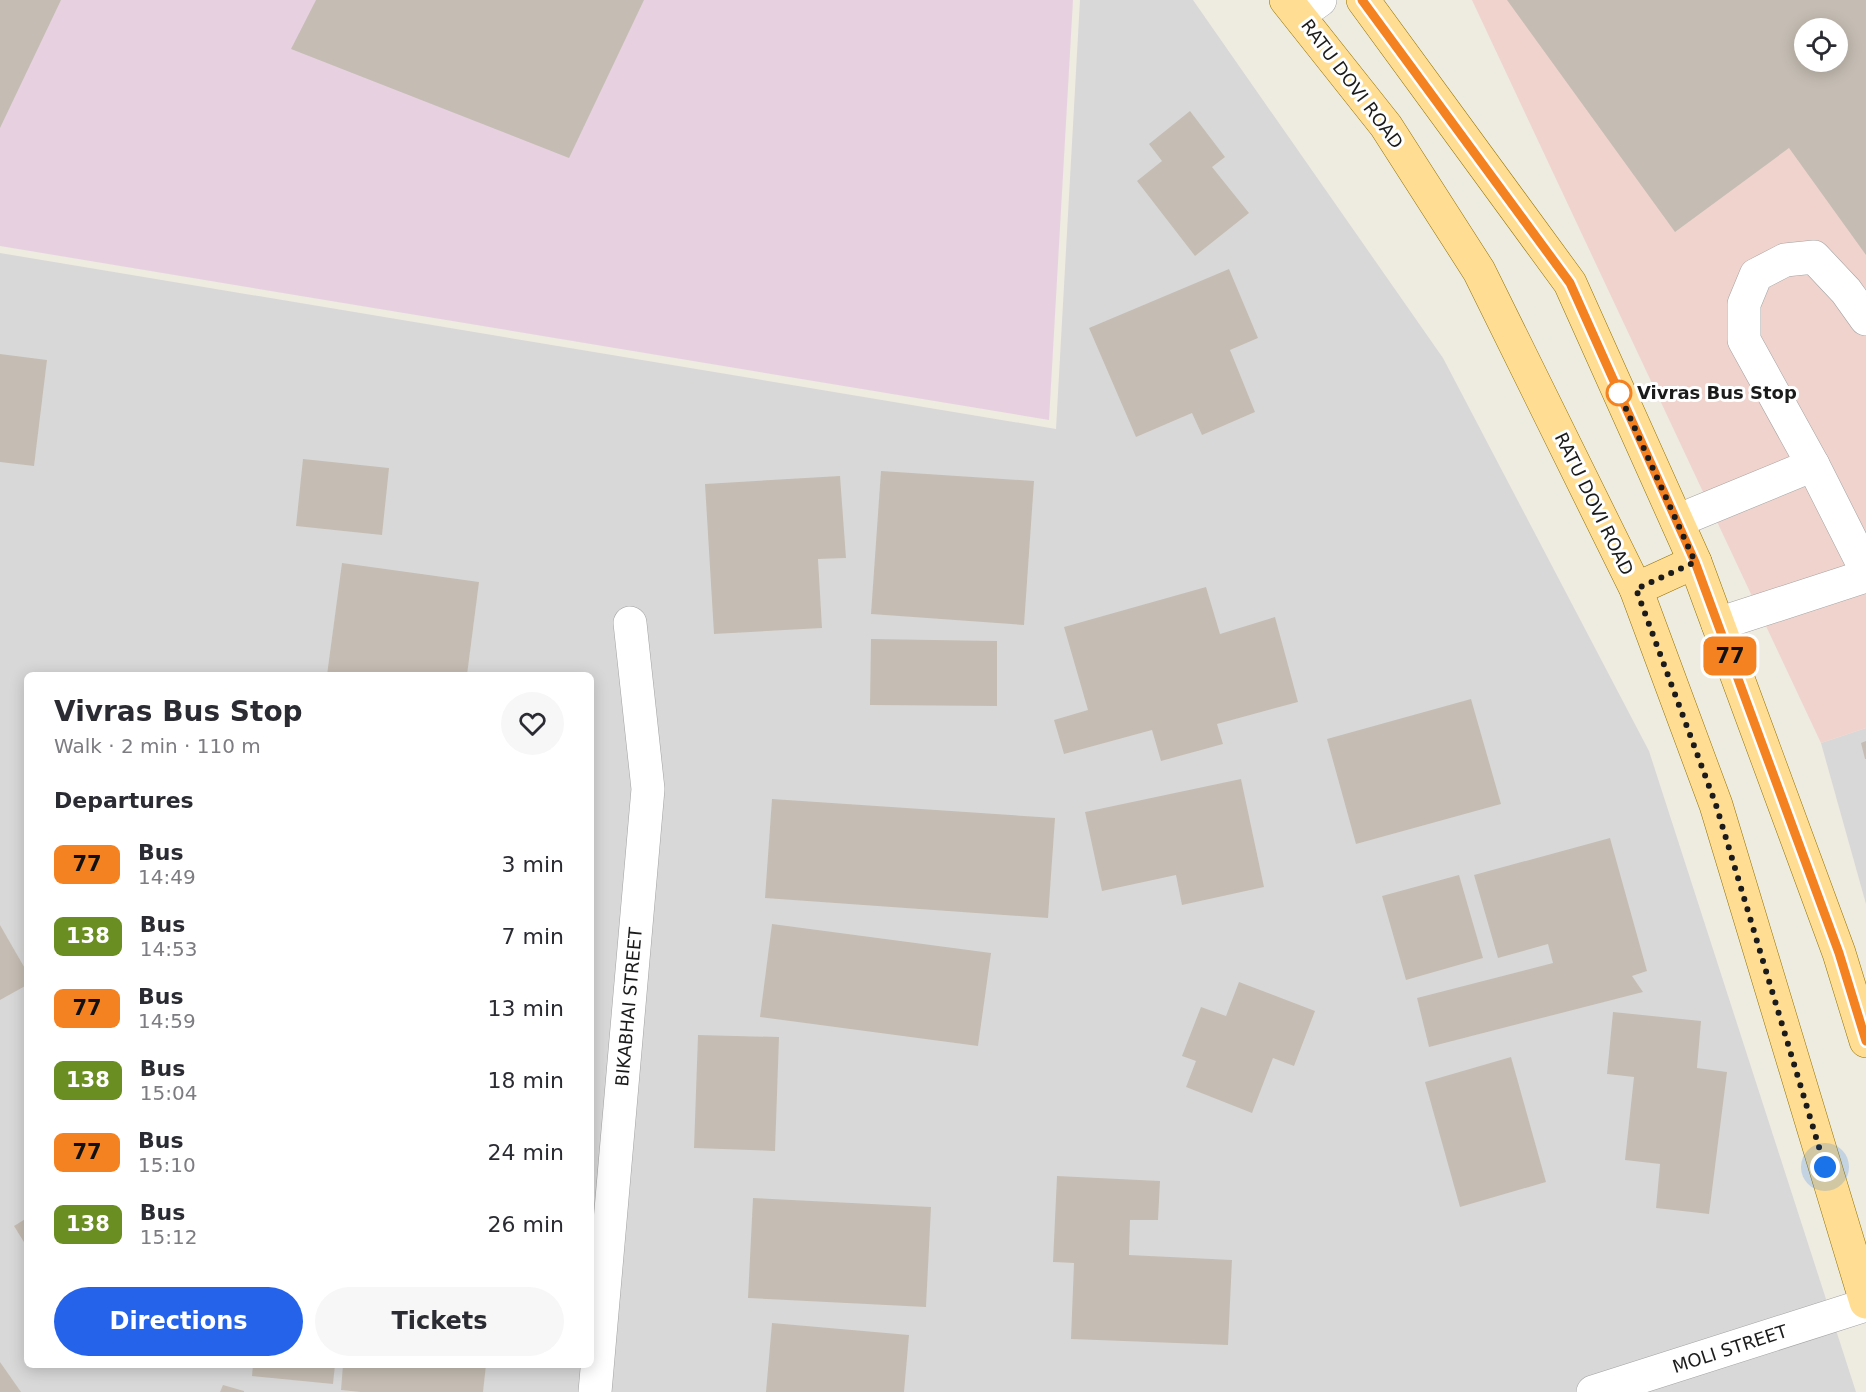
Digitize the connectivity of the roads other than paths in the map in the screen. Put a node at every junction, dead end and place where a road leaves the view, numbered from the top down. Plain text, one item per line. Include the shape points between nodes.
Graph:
1 (1362, 0) edge
2 (1302, 5) edge
3 (1866, 319) edge
4 (1813, 465) junction
5 (1677, 521) junction
6 (1695, 562) junction
7 (1866, 570) edge
8 (1866, 576) edge
9 (1636, 589) junction
10 (630, 623) dead end
11 (1718, 624) junction
12 (1866, 1041) edge
13 (1866, 1304) edge
14 (595, 1392) edge
15 (1593, 1392) edge

1 - 5 main road via 1570,283
2 - 9 main road, RATU DOVI ROAD via 1479,271
3 - 4 street via 1814,257 1785,260 1756,275 1744,304 1744,340
4 - 5 street
4 - 7 street
5 - 6 main road
6 - 9 main road
6 - 11 main road
8 - 11 street
9 - 13 main road, RATU DOVI ROAD via 1716,805
10 - 14 street, BIKABHAI STREET via 648,789
11 - 12 main road via 1839,953
13 - 15 street, MOLI STREET

